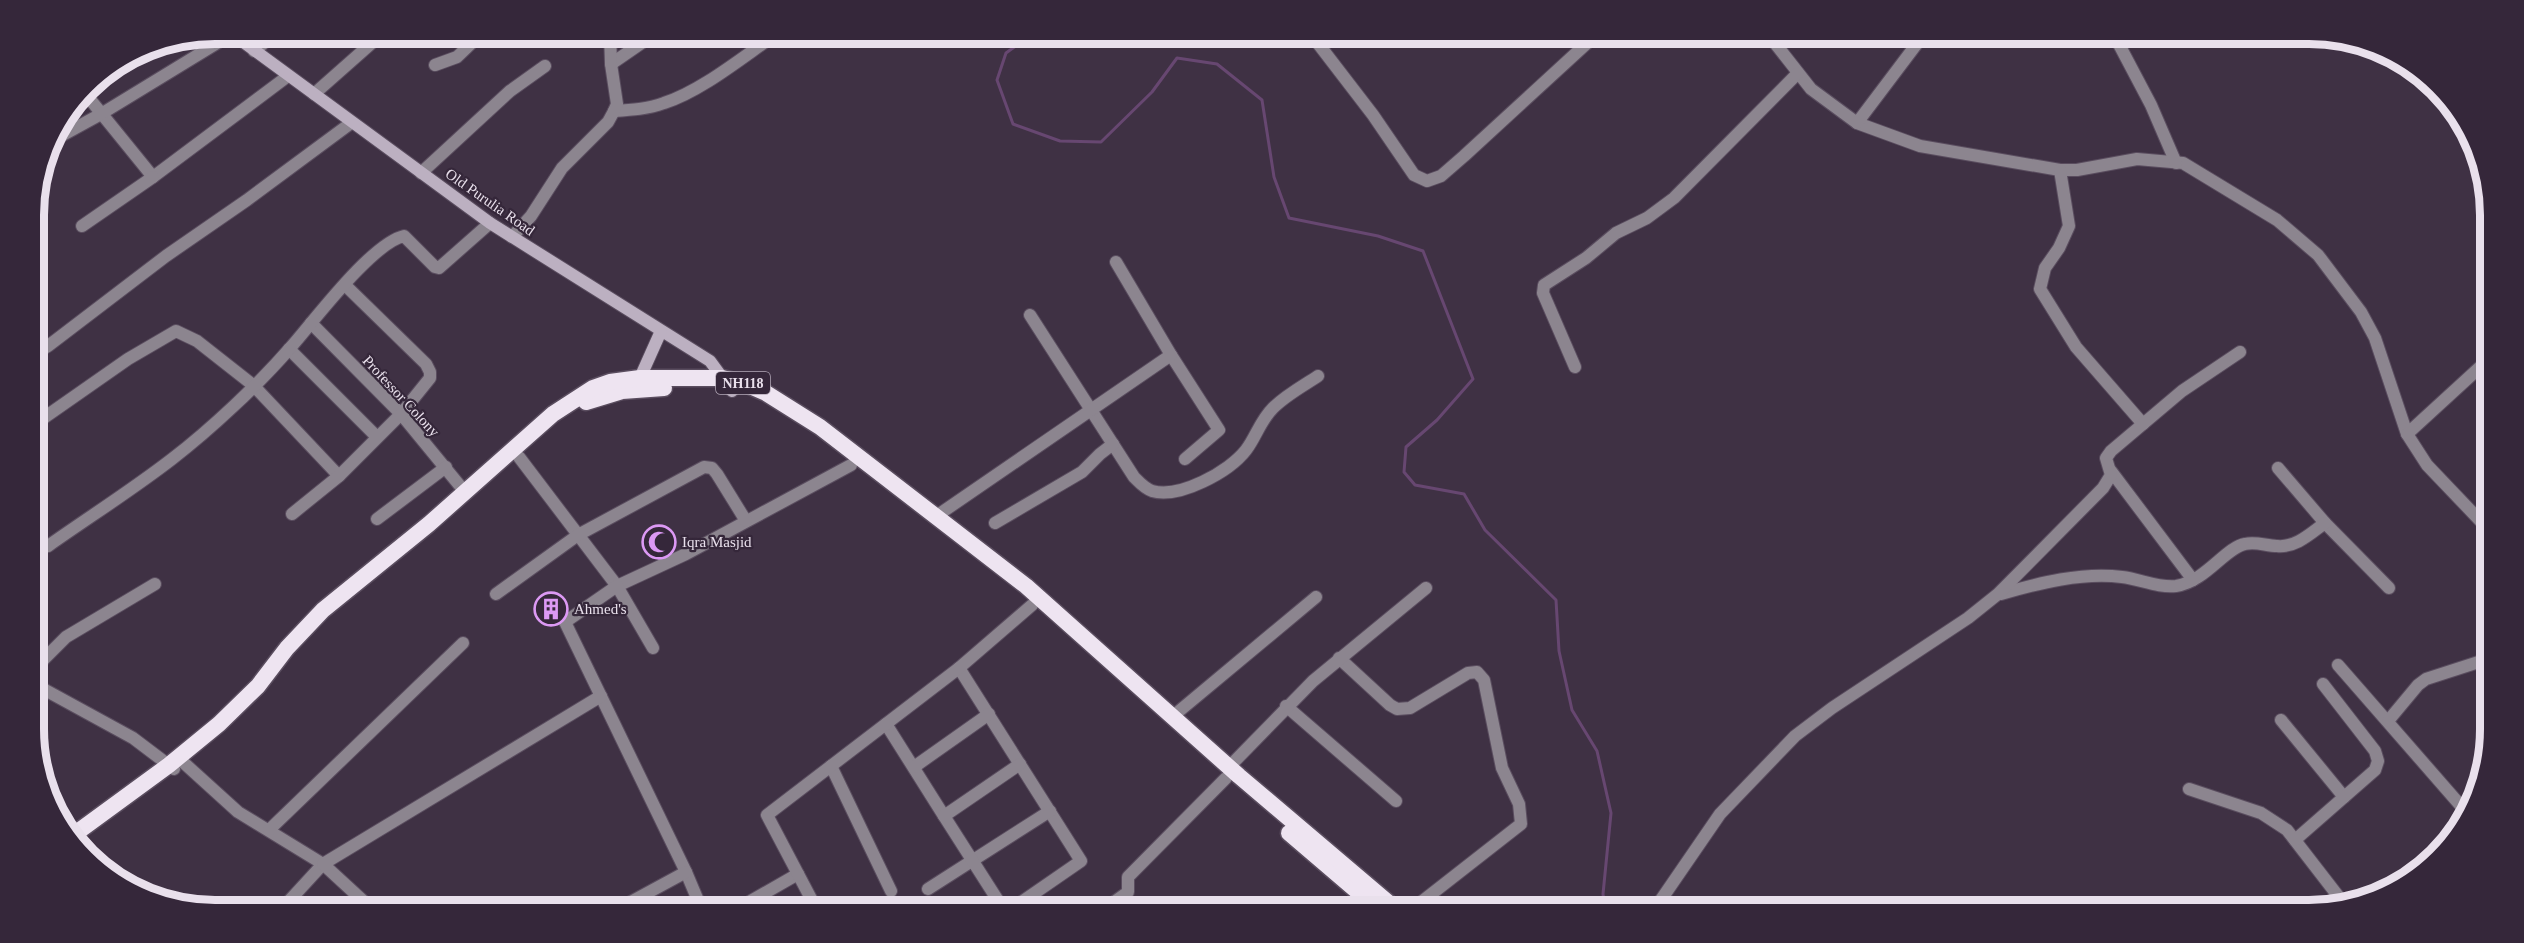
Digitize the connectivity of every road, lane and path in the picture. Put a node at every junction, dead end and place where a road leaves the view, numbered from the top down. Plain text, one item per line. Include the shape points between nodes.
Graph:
1 (213, 44) edge
2 (245, 44) edge
3 (263, 44) edge
4 (370, 44) edge
5 (471, 44) edge
6 (610, 44) edge
7 (640, 44) edge
8 (762, 44) edge
9 (1318, 44) edge
10 (1586, 44) edge
11 (1776, 44) edge
12 (1917, 44) edge
13 (2120, 44) edge
14 (254, 51) junction
15 (611, 64) junction
16 (435, 65) dead end
17 (545, 66) dead end
18 (1798, 73) junction
19 (288, 76) junction
20 (314, 94) junction
21 (89, 99) edge
22 (614, 111) junction
23 (101, 114) junction
24 (351, 123) junction
25 (1857, 123) junction
26 (64, 135) edge
27 (2176, 163) junction
28 (2060, 170) junction
29 (421, 172) junction
30 (153, 177) junction
31 (490, 223) junction
32 (82, 226) dead end
33 (512, 237) junction
34 (1116, 262) dead end
35 (345, 285) junction
36 (1030, 315) dead end
37 (311, 323) junction
38 (661, 332) junction
39 (44, 348) edge
40 (289, 349) junction
41 (2240, 352) dead end
42 (1171, 355) junction
43 (1575, 367) dead end
44 (2480, 367) edge
45 (1318, 376) dead end
46 (639, 384) junction
47 (253, 385) junction
48 (727, 385) junction
49 (1092, 409) junction
50 (401, 414) junction
51 (44, 418) edge
52 (2143, 424) junction
53 (2407, 434) junction
54 (377, 437) junction
55 (1113, 444) junction
56 (519, 457) junction
57 (1185, 459) dead end
58 (851, 465) junction
59 (446, 467) junction
60 (2278, 468) dead end
61 (2111, 471) junction
62 (339, 476) junction
63 (465, 492) junction
64 (292, 514) dead end
65 (936, 517) junction
66 (377, 519) dead end
67 (746, 521) junction
68 (2480, 521) edge
69 (995, 522) dead end
70 (2325, 523) junction
71 (578, 535) junction
72 (44, 547) edge
73 (2193, 580) junction
74 (155, 584) dead end
75 (617, 586) junction
76 (1426, 588) dead end
77 (2389, 588) dead end
78 (496, 594) dead end
79 (1998, 594) junction
80 (1316, 597) dead end
81 (1032, 605) junction
82 (463, 643) dead end
83 (653, 648) dead end
84 (1339, 658) junction
85 (44, 659) edge
86 (2480, 662) edge
87 (2338, 665) dead end
88 (959, 668) junction
89 (2323, 684) dead end
90 (44, 689) edge
91 (601, 696) junction
92 (1286, 706) junction
93 (988, 714) junction
94 (1172, 717) junction
95 (2281, 720) dead end
96 (2388, 722) junction
97 (886, 724) junction
98 (1020, 764) junction
99 (176, 766) junction
100 (831, 766) junction
101 (914, 768) junction
102 (1228, 772) junction
103 (2189, 789) dead end
104 (2344, 797) junction
105 (1396, 801) dead end
106 (2462, 807) edge
107 (1050, 811) junction
108 (944, 816) junction
109 (269, 830) junction
110 (79, 832) edge
111 (82, 836) edge
112 (2295, 840) junction
113 (973, 861) junction
114 (323, 864) junction
115 (686, 872) junction
116 (798, 874) junction
117 (928, 889) dead end
118 (891, 891) dead end
119 (2339, 897) edge
120 (1367, 899) edge
121 (1384, 899) edge
122 (1425, 899) edge
123 (1661, 899) edge
124 (291, 900) edge
125 (361, 900) edge
126 (635, 900) edge
127 (698, 900) edge
128 (753, 900) edge
129 (812, 900) edge
130 (997, 900) edge
131 (1026, 900) edge
132 (1117, 900) edge

1 - 23 street
2 - 14 main road, Old Purulia Road
3 - 14 street
4 - 20 street
5 - 16 street via 457,57
6 - 15 street
7 - 15 street
8 - 22 street via 665,103
9 - 10 street via 1414,175 1427,181 1441,176
11 - 18 street
12 - 25 street
13 - 27 street
14 - 19 main road, Old Purulia Road
15 - 22 street
17 - 29 street via 510,91
18 - 25 street via 1810,89
18 - 43 street via 1674,198 1647,218 1616,233 1544,285 1543,293
19 - 20 main road, Old Purulia Road
19 - 30 street
20 - 24 main road, Old Purulia Road
21 - 23 street
22 - 33 street via 562,168 531,216
23 - 26 street
23 - 30 street
24 - 29 main road, Old Purulia Road
24 - 39 street
25 - 28 street via 1920,146
27 - 28 street via 2137,159
27 - 53 street via 2183,163 2277,220 2318,255 2361,312 2375,338
28 - 52 street via 2069,226 2045,268 2040,289 2076,347
29 - 31 main road, Old Purulia Road
30 - 32 street
31 - 33 main road, Old Purulia Road
31 - 35 street via 438,268 401,236 378,252
33 - 38 main road, Old Purulia Road
34 - 42 street
35 - 37 street
35 - 50 street via 430,372 427,384
36 - 49 street
37 - 40 street
37 - 50 street, Professor Colony
38 - 46 main road
38 - 48 main road, Old Purulia Road via 710,361
40 - 47 street
40 - 54 street
41 - 52 street via 2182,391
42 - 49 street
42 - 57 street via 1219,430
44 - 53 street
45 - 55 street via 1274,407 1238,459 1188,488 1161,492 1145,488
46 - 48 highway, NH118
46 - 56 highway, NH118 via 584,403
46 - 63 highway, NH118 via 610,382 572,401
47 - 51 street via 197,341 176,331 128,358
47 - 62 street
47 - 72 street via 172,459
48 - 58 highway, NH118 via 787,416
48 - 65 highway, NH118 via 743,383 794,410
49 - 55 street
49 - 65 street
50 - 54 street
50 - 59 street, Professor Colony
52 - 61 street via 2108,454 2106,462
53 - 68 street via 2427,465
54 - 62 street
55 - 69 street via 1082,472
56 - 71 street
56 - 99 highway, NH118 via 322,622 250,707
58 - 67 street
58 - 81 highway, NH118
59 - 63 street, Professor Colony
59 - 66 street
60 - 70 street
61 - 73 street
61 - 79 street via 2103,488
62 - 64 street
63 - 99 highway, NH118 via 322,610 243,703
65 - 94 highway, NH118 via 1026,586
67 - 71 street via 717,474 704,467
67 - 75 street
70 - 73 street via 2286,546 2240,545
70 - 77 street
71 - 75 street
71 - 78 street
73 - 79 street via 2168,586 2122,577 2090,576
74 - 85 street via 66,637
75 - 83 street
75 - 91 street via 565,622
76 - 84 street
79 - 123 street via 1796,736 1720,814
80 - 94 street
81 - 88 street
81 - 102 highway, NH118
82 - 109 street
84 - 92 street
84 - 122 street via 1390,705 1405,710 1468,673 1477,672 1484,681 1502,768 1519,804 1521,824
86 - 96 street via 2418,685
87 - 96 street
88 - 93 street
88 - 97 street
89 - 104 street via 2378,761 2375,770
90 - 99 street
91 - 114 street
91 - 115 street
92 - 102 street
92 - 105 street
93 - 98 street
93 - 101 street
94 - 102 highway, NH118
95 - 104 street
96 - 106 street
97 - 100 street
97 - 101 street
98 - 107 street
98 - 108 street
99 - 109 street
99 - 110 highway, NH118
99 - 111 highway, NH118
100 - 116 street via 767,815
100 - 118 street
101 - 108 street
102 - 120 highway, NH118
102 - 121 highway, NH118
102 - 132 street via 1128,877 1128,892
103 - 112 street via 2261,813 2288,830
104 - 112 street
107 - 113 street
107 - 131 street via 1081,861
108 - 113 street
109 - 114 street
112 - 119 street
113 - 117 street
113 - 130 street
114 - 124 street
114 - 125 street
115 - 126 street
115 - 127 street
116 - 128 street
116 - 129 street

